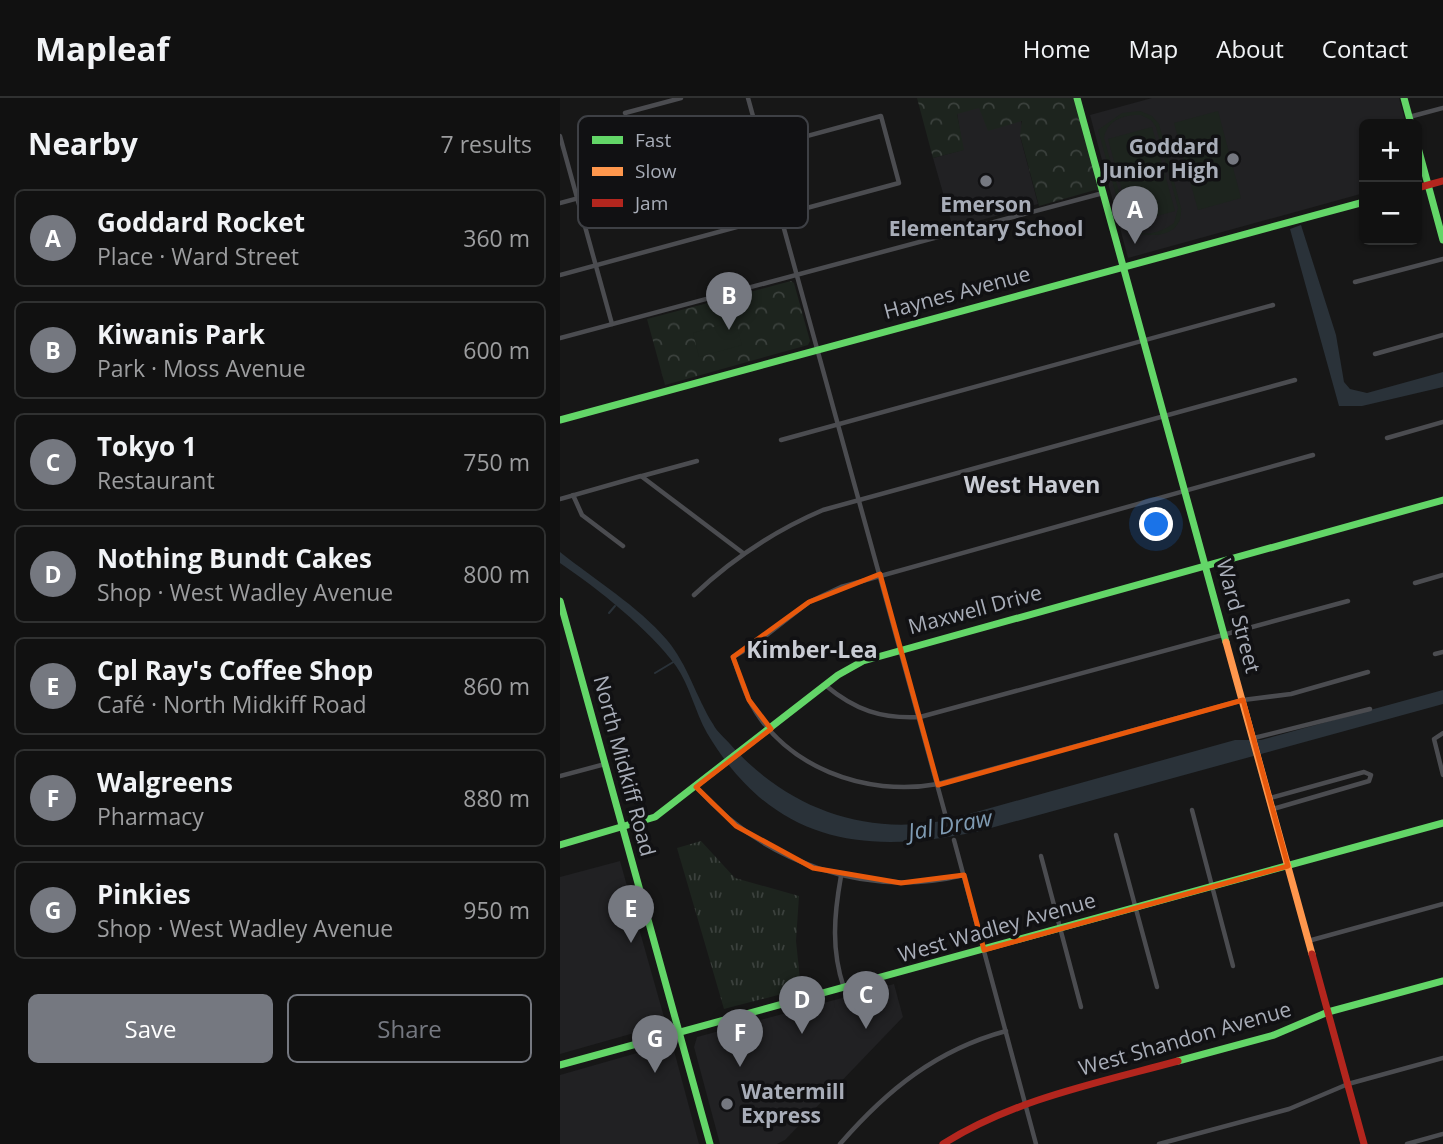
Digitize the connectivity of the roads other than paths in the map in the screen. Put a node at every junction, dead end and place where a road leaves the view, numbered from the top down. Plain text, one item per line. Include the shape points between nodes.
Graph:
1 (681, 98) edge
2 (748, 98) edge
3 (1077, 98) edge
4 (1404, 98) edge
5 (1443, 108) edge
6 (625, 113) dead end
7 (753, 116) edge
8 (1409, 119) edge
9 (1415, 119) edge
10 (560, 136) edge
11 (808, 136) edge
12 (1422, 163) edge
13 (1443, 181) edge
14 (1428, 185) junction
15 (1422, 187) edge
16 (1103, 193) junction
17 (577, 198) junction
18 (578, 202) edge
19 (560, 203) edge
20 (1359, 203) edge
21 (808, 207) edge
22 (585, 228) edge
23 (732, 228) edge
24 (784, 228) edge
25 (1443, 240) edge
26 (1443, 258) edge
27 (595, 265) junction
28 (1124, 267) junction
29 (560, 275) edge
30 (797, 275) junction
31 (1356, 282) dead end
32 (1273, 305) dead end
33 (612, 324) junction
34 (1443, 335) edge
35 (560, 338) edge
36 (1144, 341) junction
37 (818, 349) junction
38 (1375, 354) dead end
39 (1295, 380) dead end
40 (1165, 415) junction
41 (560, 420) edge
42 (1443, 422) edge
43 (838, 424) junction
44 (1388, 438) dead end
45 (781, 440) dead end
46 (1313, 455) dead end
47 (698, 461) dead end
48 (641, 476) junction
49 (1185, 491) junction
50 (573, 495) junction
51 (560, 499) edge
52 (860, 499) junction
53 (1443, 500) edge
54 (623, 546) dead end
55 (743, 553) junction
56 (1206, 565) junction
57 (880, 574) junction
58 (1443, 575) edge
59 (1415, 583) dead end
60 (694, 595) dead end
61 (560, 601) edge
62 (1348, 601) dead end
63 (563, 619) edge
64 (1225, 633) junction
65 (901, 649) junction
66 (1443, 652) edge
67 (1435, 654) dead end
68 (1368, 672) dead end
69 (825, 685) junction
70 (1243, 701) junction
71 (1370, 709) dead end
72 (920, 716) junction
73 (771, 729) junction
74 (1443, 733) edge
75 (1254, 738) junction
76 (606, 764) junction
77 (1443, 775) edge
78 (560, 776) edge
79 (938, 784) junction
80 (696, 787) junction
81 (1269, 798) junction
82 (1273, 809) junction
83 (1192, 810) dead end
84 (946, 817) dead end
85 (1443, 823) edge
86 (623, 828) junction
87 (1116, 835) dead end
88 (954, 840) dead end
89 (560, 845) edge
90 (1041, 856) dead end
91 (1288, 866) junction
92 (964, 875) junction
93 (841, 876) junction
94 (1213, 887) junction
95 (1443, 904) edge
96 (1137, 908) junction
97 (1061, 929) junction
98 (1308, 941) junction
99 (984, 950) junction
100 (1233, 966) dead end
101 (1443, 981) edge
102 (1157, 987) dead end
103 (844, 989) junction
104 (1081, 1007) dead end
105 (1328, 1012) junction
106 (1006, 1031) junction
107 (680, 1033) junction
108 (1443, 1058) edge
109 (560, 1065) edge
110 (1348, 1084) junction
111 (1025, 1103) junction
112 (1443, 1134) edge
113 (710, 1144) edge
114 (841, 1144) edge
115 (943, 1144) edge
116 (1036, 1144) edge
117 (1159, 1144) edge
118 (1364, 1144) edge
119 (1407, 1144) edge

1 - 6 street
2 - 7 street
3 - 16 street, Ward Street
4 - 8 street
5 - 9 street
10 - 17 street
11 - 21 street via 881,116 899,183
12 - 14 street
13 - 14 street
14 - 15 street
14 - 25 street
16 - 28 street, Ward Street
16 - 30 street
17 - 18 street
17 - 19 street
20 - 28 street, Haynes Avenue
22 - 27 street
23 - 27 street
24 - 30 street
26 - 31 street
27 - 29 street
27 - 33 street
28 - 36 street, Ward Street
28 - 37 street, Haynes Avenue
30 - 33 street
30 - 37 street
32 - 36 street
33 - 35 street
34 - 38 street
36 - 40 street, Ward Street
36 - 43 street
37 - 41 street, Haynes Avenue
37 - 43 street
39 - 40 street
40 - 49 street, Ward Street
40 - 52 street
42 - 44 street
43 - 45 street
43 - 52 street
46 - 49 street
47 - 48 street
48 - 50 street
48 - 55 street
49 - 56 street, Ward Street
49 - 57 street
50 - 51 street
50 - 54 street via 582,515
52 - 55 street via 800,520
52 - 57 street
53 - 56 street, Maxwell Drive
55 - 60 street
56 - 64 street, Ward Street
56 - 65 street, Maxwell Drive
57 - 65 street
57 - 73 street via 809,602 733,657 749,700
58 - 59 street
61 - 63 street, North Midkiff Road
62 - 64 street
63 - 76 street, North Midkiff Road
64 - 70 street, Ward Street
64 - 72 street
65 - 69 street, Maxwell Drive via 863,661
65 - 72 street
66 - 67 street
68 - 70 street via 1291,694
69 - 72 street via 869,713 894,718
69 - 73 street, Maxwell Drive
70 - 75 street, Ward Street
70 - 79 street
71 - 75 street
72 - 79 street
73 - 79 street via 810,762 845,780 892,789
73 - 80 street, Maxwell Drive
74 - 77 street via 1434,739 1434,746
75 - 81 street, Ward Street
76 - 78 street
76 - 86 street, North Midkiff Road
79 - 84 street
80 - 86 street, Maxwell Drive via 655,817
80 - 93 street via 736,826 767,847
81 - 82 street, Ward Street
81 - 82 street via 1364,772 1371,775 1369,781
82 - 91 street, Ward Street
83 - 94 street
85 - 91 street, West Wadley Avenue
86 - 89 street, Maxwell Drive
86 - 107 street, North Midkiff Road
87 - 96 street
88 - 92 street
90 - 97 street
91 - 94 street, West Wadley Avenue
91 - 98 street, Ward Street
92 - 93 street via 901,883
92 - 99 street
93 - 103 street via 834,941
94 - 96 street, West Wadley Avenue
94 - 100 street
95 - 98 street
96 - 97 street, West Wadley Avenue
96 - 102 street
97 - 99 street, West Wadley Avenue
97 - 104 street
98 - 105 street, Ward Street
99 - 103 street, West Wadley Avenue
99 - 106 street
101 - 105 street, West Shandon Avenue
103 - 107 street, West Wadley Avenue
105 - 110 street, Ward Street
105 - 111 street, West Shandon Avenue via 1274,1035
106 - 111 street
106 - 114 street via 924,1066 872,1108
107 - 109 street, West Wadley Avenue
107 - 113 street, North Midkiff Road
108 - 110 street
110 - 117 street via 1289,1109
110 - 118 street, Ward Street
111 - 115 street, West Shandon Avenue via 978,1122
111 - 116 street
112 - 119 street

